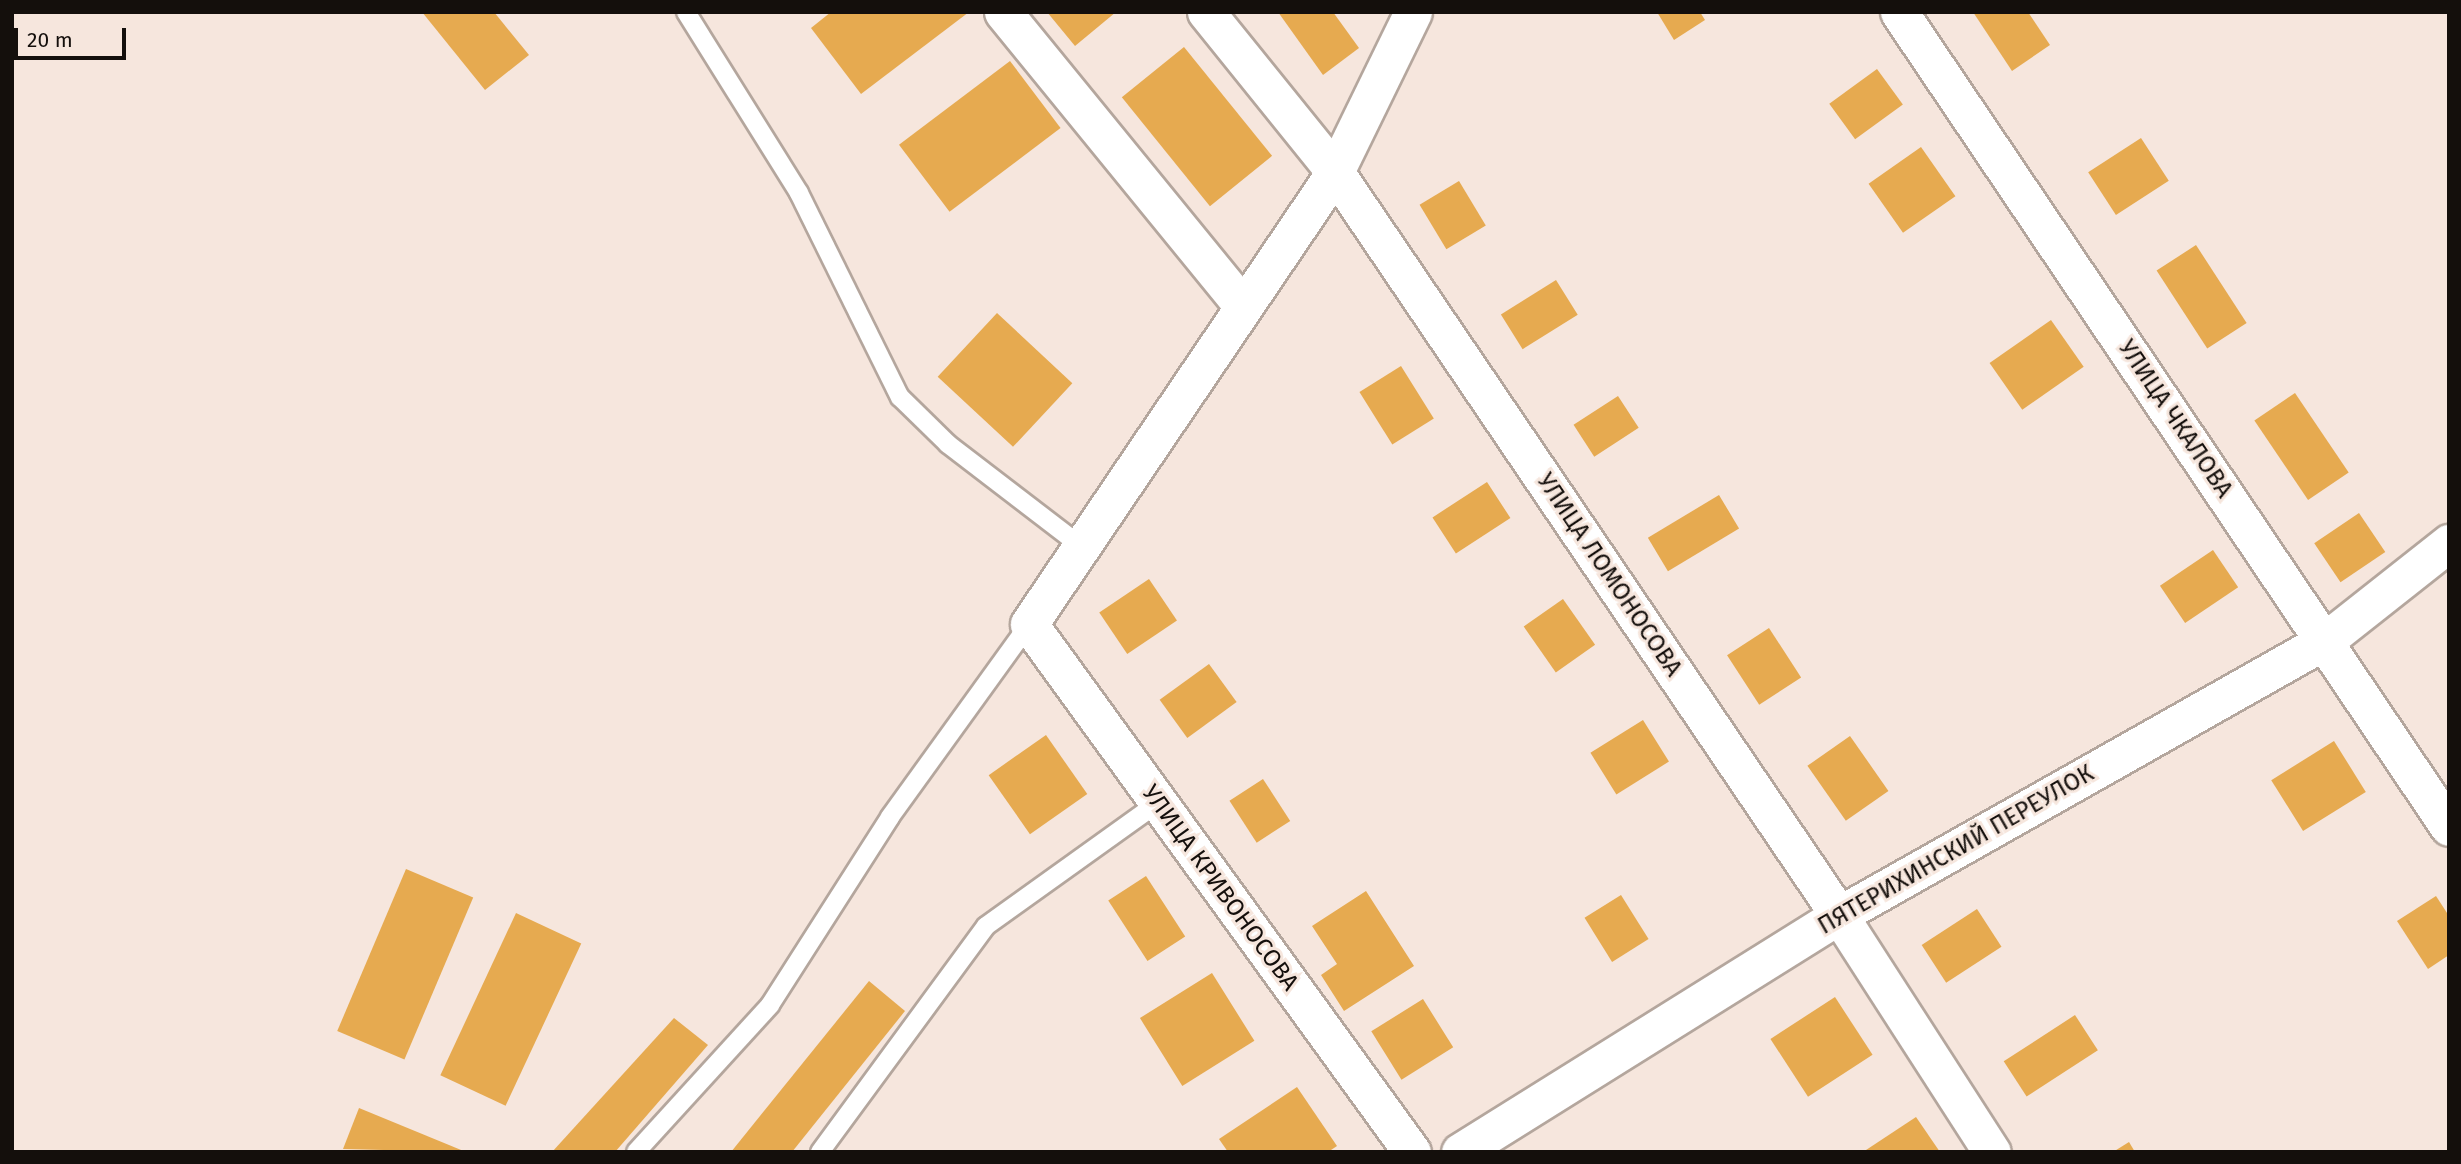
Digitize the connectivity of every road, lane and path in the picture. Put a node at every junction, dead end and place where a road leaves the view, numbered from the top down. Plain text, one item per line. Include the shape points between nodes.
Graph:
1 (686, 12) edge
2 (1003, 12) edge
3 (1206, 12) edge
4 (1413, 12) edge
5 (1899, 12) edge
6 (1335, 172) junction
7 (1242, 306) junction
8 (2449, 543) edge
9 (1082, 547) junction
10 (1029, 624) junction
11 (2326, 640) junction
12 (1158, 803) junction
13 (2449, 827) edge
14 (1839, 915) junction
15 (636, 1152) edge
16 (820, 1152) edge
17 (1412, 1152) edge
18 (1460, 1152) edge
19 (1992, 1152) edge

1 - 9 lane via 799,193 900,397 947,444
2 - 7 street
3 - 6 street, УЛИЦА ЛОМОНОСОВА
4 - 6 street
5 - 11 street, УЛИЦА ЧКАЛОВА
6 - 7 street
6 - 14 street, УЛИЦА ЛОМОНОСОВА
7 - 9 street
8 - 11 street, ПЯТЕРИХИНСКИЙ ПЕРЕУЛОК
9 - 10 street
10 - 12 street, УЛИЦА КРИВОНОСОВА
10 - 15 lane via 890,817 770,1005
11 - 13 street, УЛИЦА ЧКАЛОВА
11 - 14 street, ПЯТЕРИХИНСКИЙ ПЕРЕУЛОК
12 - 16 lane via 986,926
12 - 17 street, УЛИЦА КРИВОНОСОВА
14 - 18 street, ПЯТЕРИХИНСКИЙ ПЕРЕУЛОК
14 - 19 street, УЛИЦА ЛОМОНОСОВА

